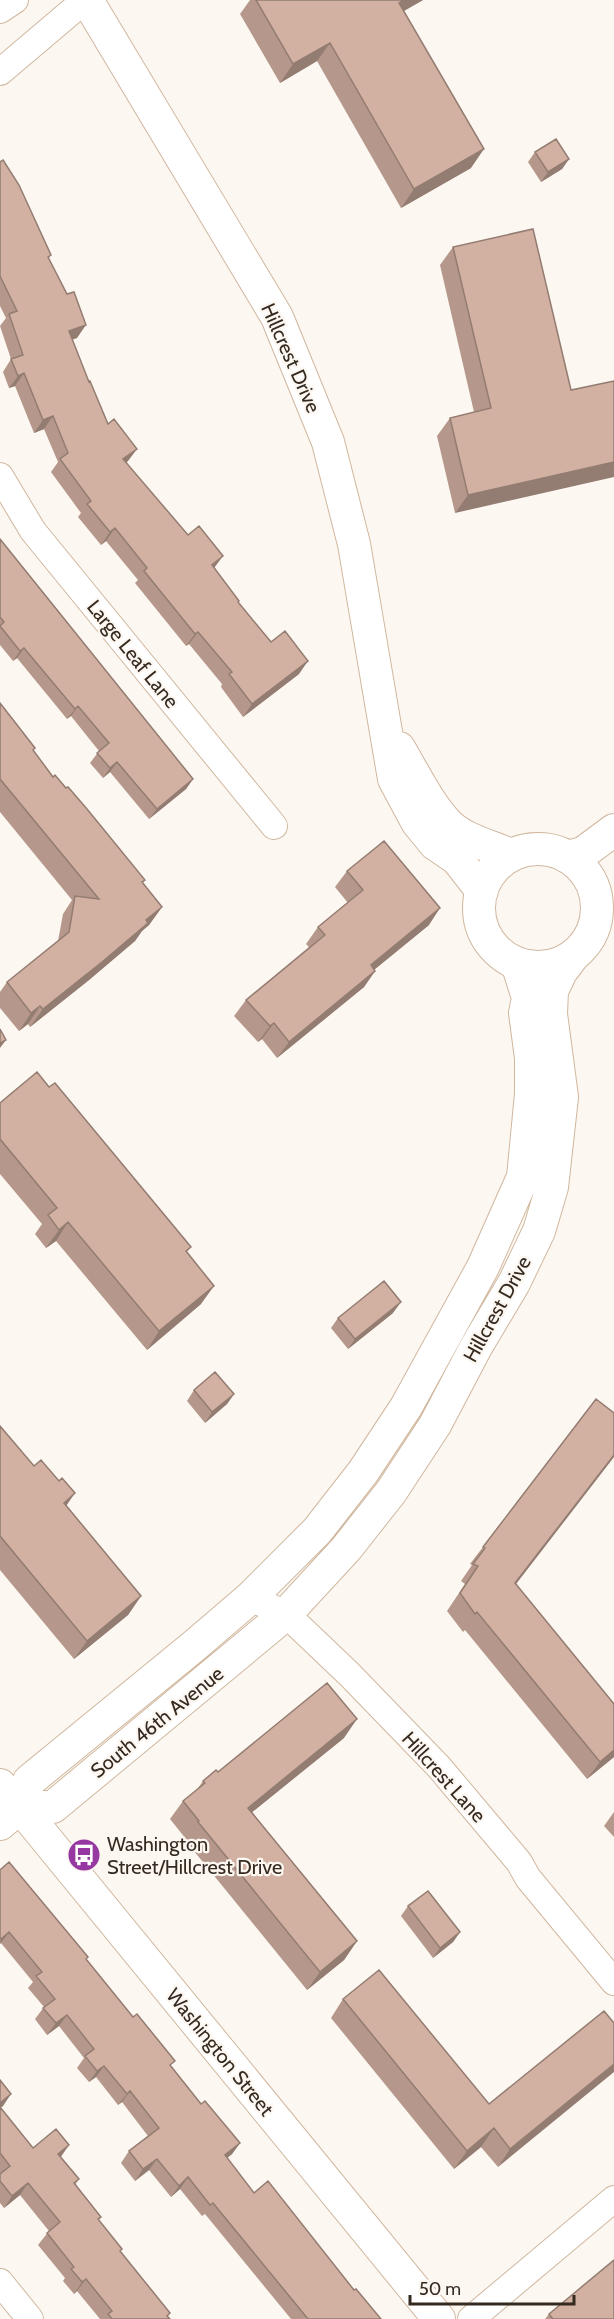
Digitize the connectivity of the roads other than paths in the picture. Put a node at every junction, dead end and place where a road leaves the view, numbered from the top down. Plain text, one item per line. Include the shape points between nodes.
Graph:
1 (15, 0) edge
2 (86, 0) edge
3 (0, 10) edge
4 (0, 72) edge
5 (0, 476) edge
6 (383, 722) junction
7 (274, 826) dead end
8 (614, 830) edge
9 (512, 855) junction
10 (567, 857) junction
11 (482, 891) junction
12 (605, 892) edge
13 (573, 956) junction
14 (517, 963) junction
15 (250, 1598) junction
16 (286, 1614) junction
17 (7, 1805) edge
18 (614, 1982) edge
19 (614, 2199) edge
20 (0, 2282) edge
21 (30, 2319) edge
22 (440, 2319) edge
23 (471, 2319) edge

1 - 3 street
2 - 4 street
2 - 6 street, Hillcrest Drive via 277,317 328,442 354,544
5 - 7 street, Large Leaf Lane via 33,531
6 - 9 street, Hillcrest Drive via 449,825
6 - 11 street, Hillcrest Drive via 394,779 417,822 435,844 457,859
8 - 10 street via 583,853
9 - 10 street via 549,850
9 - 11 street via 496,866
10 - 12 street, Hillcrest Drive via 582,869 592,885
11 - 14 street via 480,920 487,938 500,953
12 - 13 street, Hillcrest Drive via 587,942
13 - 14 street via 556,965 536,967
13 - 16 street, Hillcrest Drive via 552,991 551,1014 562,1097 552,1187 539,1231 435,1425 391,1492 346,1549
14 - 15 street, Hillcrest Drive via 528,998 525,1013 531,1094 524,1177 507,1218 406,1407 363,1472 317,1531
15 - 16 street, Hillcrest Lane
15 - 17 street, South 46th Avenue via 29,1781
16 - 17 street, South 46th Avenue via 53,1807
16 - 18 street, Hillcrest Lane via 439,1767
17 - 22 street, Washington Street
19 - 23 street
20 - 21 street

